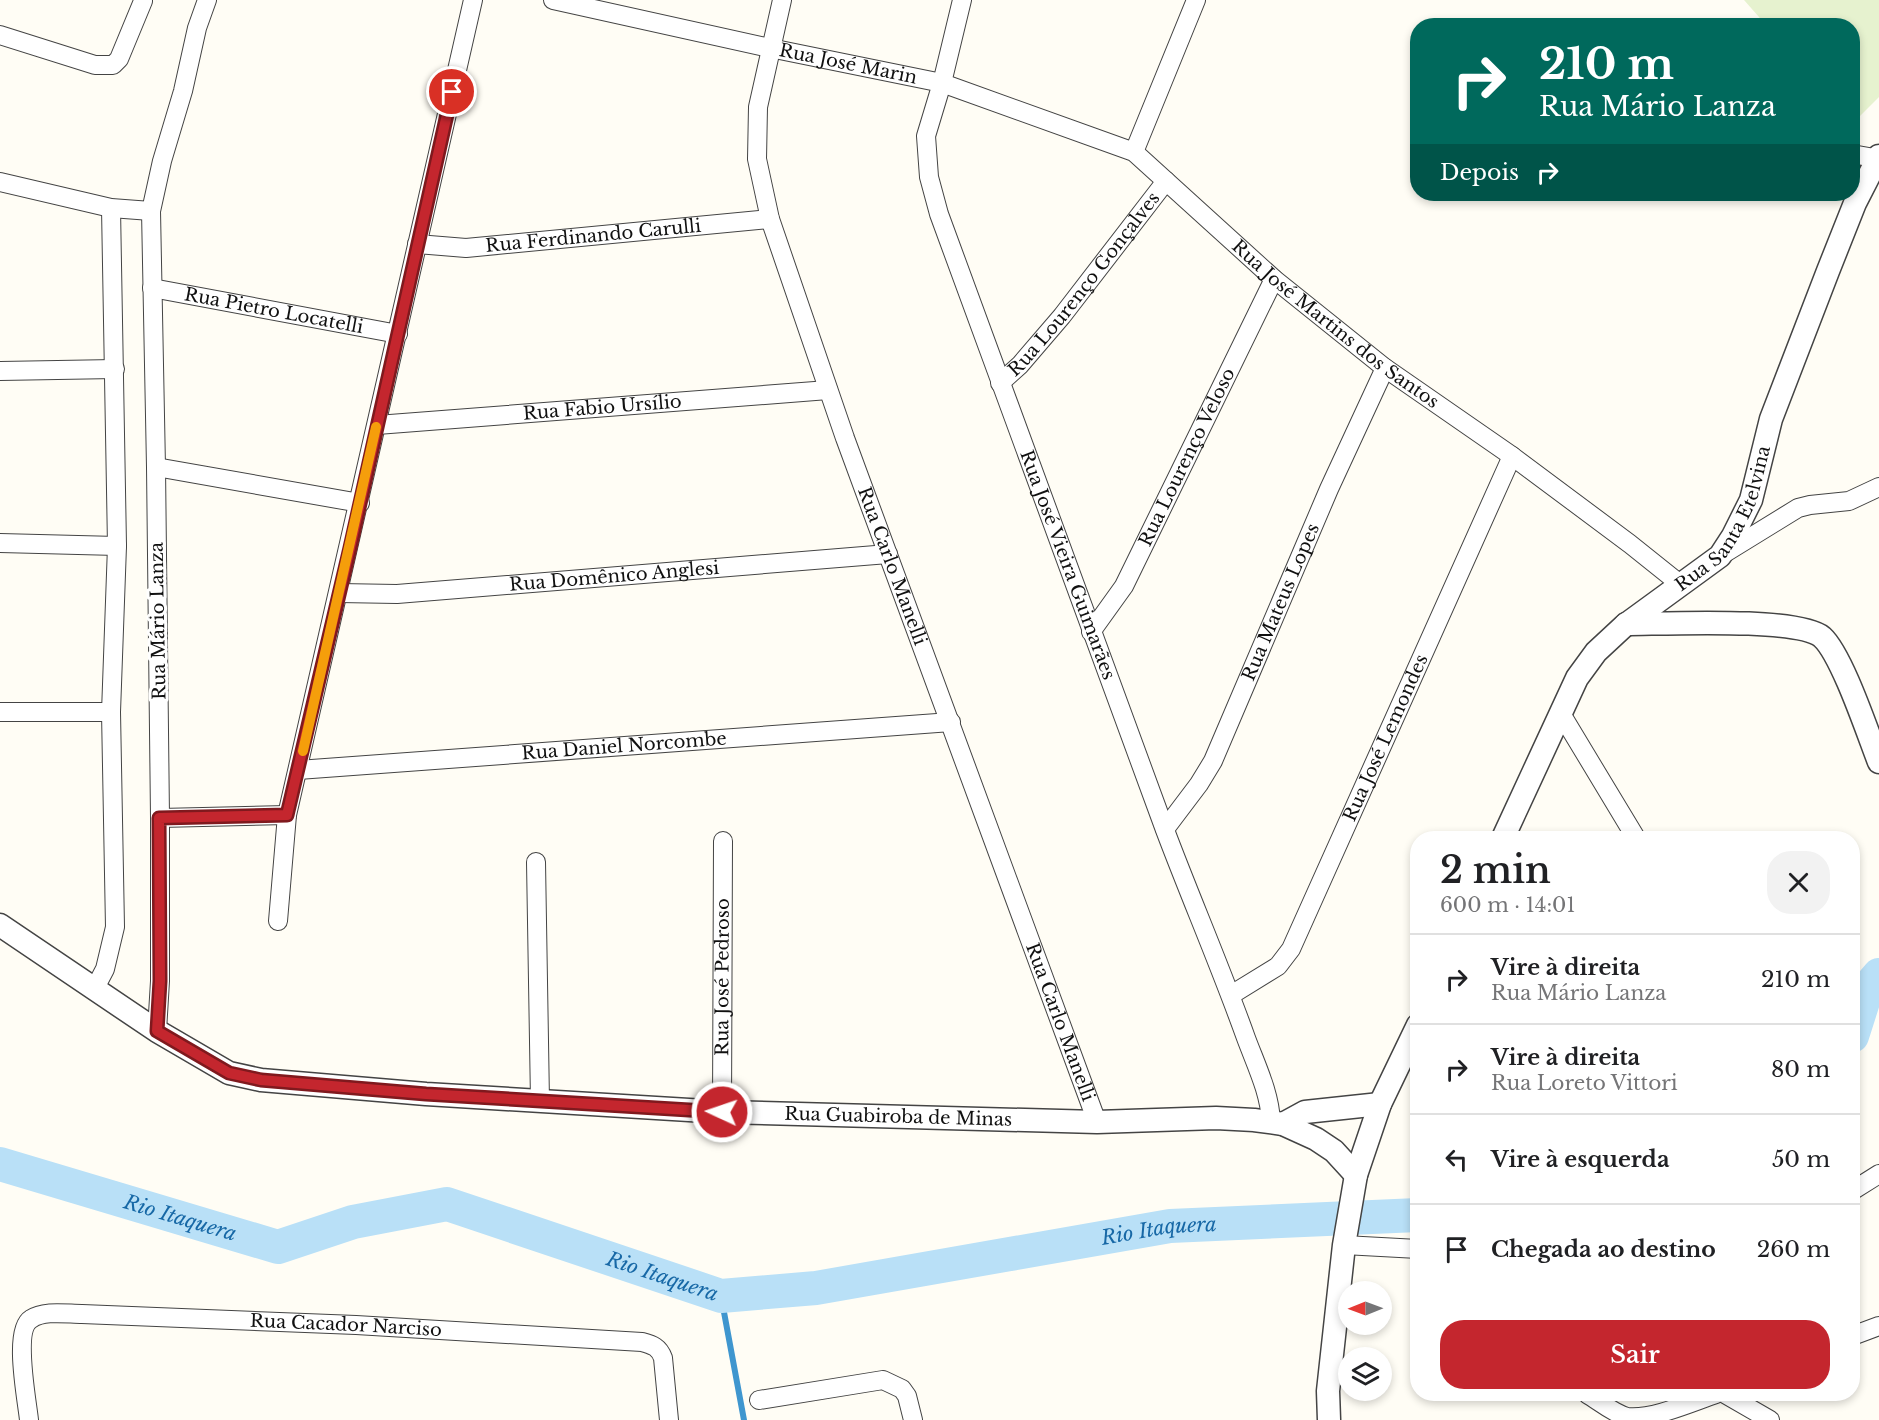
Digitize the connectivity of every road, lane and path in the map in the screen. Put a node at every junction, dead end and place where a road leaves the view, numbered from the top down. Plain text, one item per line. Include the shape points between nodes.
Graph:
1 (207, 0) edge
2 (472, 0) edge
3 (553, 0) edge
4 (782, 0) edge
5 (962, 0) edge
6 (1196, 0) edge
7 (143, 1) edge
8 (0, 35) edge
9 (770, 48) junction
10 (942, 82) junction
11 (1134, 152) junction
12 (1860, 155) edge
13 (1879, 158) edge
14 (1166, 181) junction
15 (0, 182) edge
16 (1860, 194) edge
17 (1856, 201) edge
18 (111, 208) junction
19 (151, 211) junction
20 (770, 219) junction
21 (417, 244) junction
22 (1274, 279) junction
23 (152, 288) junction
24 (398, 334) junction
25 (1385, 368) junction
26 (115, 369) junction
27 (0, 371) edge
28 (1000, 382) junction
29 (828, 390) junction
30 (377, 425) junction
31 (1512, 456) junction
32 (156, 467) junction
33 (1879, 487) edge
34 (360, 503) junction
35 (0, 543) edge
36 (117, 546) junction
37 (888, 554) junction
38 (1720, 556) junction
39 (1680, 584) junction
40 (339, 593) junction
41 (1626, 624) junction
42 (1091, 632) junction
43 (0, 712) edge
44 (111, 712) junction
45 (1560, 712) junction
46 (951, 722) junction
47 (1879, 762) edge
48 (298, 770) junction
49 (287, 815) junction
50 (159, 818) junction
51 (1165, 829) junction
52 (1506, 831) edge
53 (1632, 831) edge
54 (723, 841) dead end
55 (536, 862) dead end
56 (278, 921) dead end
57 (0, 925) edge
58 (94, 990) junction
59 (1231, 995) junction
60 (157, 1031) junction
61 (1410, 1041) edge
62 (540, 1101) junction
63 (1380, 1104) junction
64 (722, 1112) junction
65 (1097, 1122) junction
66 (1277, 1123) junction
67 (1879, 1174) edge
68 (1355, 1182) junction
69 (1860, 1186) edge
70 (1345, 1236) junction
71 (1410, 1248) edge
72 (1879, 1326) edge
73 (1860, 1333) edge
74 (759, 1400) dead end
75 (1599, 1401) edge
76 (1696, 1401) edge
77 (1737, 1401) edge
78 (29, 1420) edge
79 (669, 1420) edge
80 (913, 1420) edge
81 (1329, 1420) edge
82 (1770, 1420) edge

1 - 19 street, Rua Mário Lanza
2 - 21 street
3 - 9 street, Rua José Marin
4 - 9 street, Rua Carlo Manelli
5 - 10 street, Rua José Vieira Guimarães
6 - 11 street
7 - 8 street via 113,65 95,65
9 - 10 street, Rua José Marin
9 - 20 street, Rua Carlo Manelli via 758,107 757,159
10 - 11 street, Rua José Marin
10 - 28 street, Rua José Vieira Guimarães via 926,136 929,177
11 - 14 street, Rua José Martins dos Santos
12 - 13 street
13 - 16 street, Rua Santa Etelvina
14 - 22 street, Rua José Martins dos Santos
14 - 28 street, Rua Lourenço Gonçalves via 1062,316
15 - 18 street
17 - 38 street, Rua Santa Etelvina via 1771,419 1751,500
18 - 19 street
18 - 26 street
19 - 23 street, Rua Mário Lanza
20 - 21 street, Rua Ferdinando Carulli via 466,248
20 - 29 street, Rua Carlo Manelli
21 - 24 street
22 - 25 street, Rua José Martins dos Santos
22 - 42 street, Rua Lourenço Veloso via 1124,586
23 - 24 street, Rua Pietro Locatelli
23 - 32 street, Rua Mário Lanza
24 - 30 street
25 - 31 street, Rua José Martins dos Santos
25 - 51 street, Rua Mateus Lopes via 1213,761
26 - 27 street
26 - 36 street
28 - 42 street, Rua José Vieira Guimarães
29 - 30 street, Rua Fabio Ursílio
29 - 37 street, Rua Carlo Manelli
30 - 34 street
31 - 39 street, Rua José Martins dos Santos
31 - 59 street, Rua José Lemondes via 1291,949 1278,966
32 - 34 street
32 - 50 street, Rua Mário Lanza
33 - 38 street via 1849,501 1798,508
34 - 40 street
35 - 36 street
36 - 44 street
37 - 40 street, Rua Domênico Anglesi via 397,594
37 - 46 street, Rua Carlo Manelli
38 - 39 street, Rua Santa Etelvina
39 - 41 street, Rua Santa Etelvina
40 - 48 street
41 - 45 street, Rua Santa Etelvina via 1596,652
41 - 47 street via 1767,624 1803,629 1821,637 1838,659
42 - 51 street, Rua José Vieira Guimarães
43 - 44 street
44 - 58 street via 115,927 105,969
45 - 52 street, Rua Santa Etelvina
45 - 53 street
46 - 48 street, Rua Daniel Norcombe
46 - 65 street, Rua Carlo Manelli
48 - 49 street
49 - 50 street
49 - 56 street
50 - 60 street, Rua Mário Lanza
51 - 59 street, Rua José Vieira Guimarães
54 - 64 street, Rua José Pedroso
55 - 62 street
57 - 58 street, Rua Guabiroba de Minas
58 - 60 street, Rua Guabiroba de Minas
59 - 66 street, Rua José Vieira Guimarães
60 - 62 street, Rua Guabiroba de Minas via 229,1073 261,1080
61 - 63 street
62 - 64 street, Rua Guabiroba de Minas
63 - 66 street via 1305,1112
63 - 68 street
64 - 65 street, Rua Guabiroba de Minas
65 - 66 street, Rua Guabiroba de Minas via 1216,1118
66 - 68 street, Rua Guabiroba de Minas via 1326,1144
67 - 69 street
68 - 70 street
70 - 71 street
70 - 81 street via 1328,1391
72 - 73 street
74 - 80 street via 883,1380 902,1389
75 - 76 street via 1624,1416 1636,1418
77 - 82 street
78 - 79 street, Rua Cacador Narciso via 23,1331 30,1319 82,1314 356,1325 653,1345 660,1352 665,1372

